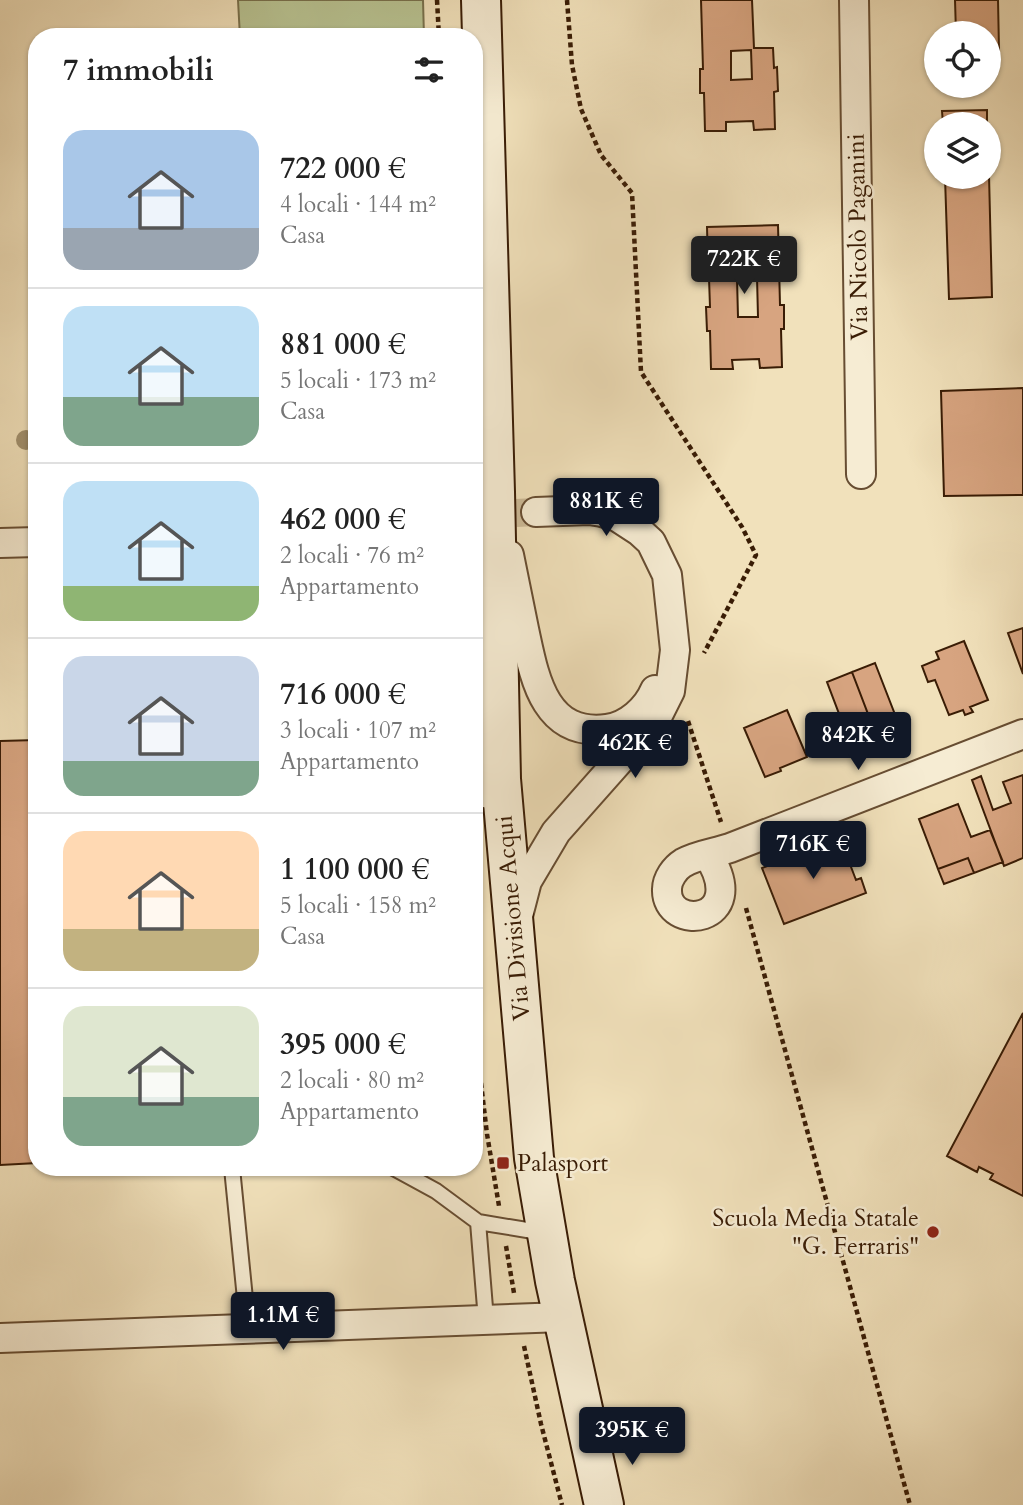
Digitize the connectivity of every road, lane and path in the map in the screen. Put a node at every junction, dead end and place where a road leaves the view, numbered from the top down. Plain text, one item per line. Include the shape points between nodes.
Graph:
1 (438, 0) edge
2 (481, 0) edge
3 (567, 0) edge
4 (854, 0) edge
5 (439, 28) edge
6 (482, 28) edge
7 (483, 75) edge
8 (489, 301) junction
9 (483, 317) edge
10 (862, 474) dead end
11 (495, 492) junction
12 (536, 512) tunnel mouth
13 (28, 542) edge
14 (0, 543) edge
15 (672, 615) junction
16 (698, 664) dead end
17 (686, 717) dead end
18 (1023, 734) edge
19 (483, 773) edge
20 (719, 852) joint
21 (510, 877) junction
22 (743, 898) dead end
23 (514, 929) junction
24 (483, 1106) edge
25 (234, 1176) edge
26 (408, 1176) edge
27 (478, 1222) junction
28 (502, 1226) junction
29 (547, 1234) junction
30 (563, 1317) junction
31 (518, 1318) junction
32 (485, 1320) junction
33 (248, 1329) junction
34 (0, 1338) edge
35 (593, 1453) junction
36 (562, 1505) edge
37 (604, 1505) edge
38 (616, 1505) edge
39 (910, 1505) edge

1 - 5 path
2 - 6 main road, Via Divisione Acqui
3 - 16 path via 581,109 601,155 632,193 641,372 756,555
4 - 10 street, Via Nicolò Paganini
7 - 8 main road, Via Divisione Acqui
8 - 9 street
8 - 11 main road, Via Divisione Acqui
11 - 15 street via 534,676 544,699 566,721 584,729 613,728 646,706 659,680
11 - 21 main road, Via Divisione Acqui via 501,779
12 - 15 street via 602,512 639,531 659,555 667,575
13 - 14 street
15 - 23 street via 674,663 664,704 556,832 527,881
17 - 20 path
18 - 20 street
19 - 21 street
21 - 23 main road, Via Divisione Acqui
22 - 39 path
23 - 29 main road, Via Divisione Acqui via 534,1158
24 - 28 path
25 - 33 lane
26 - 27 lane
27 - 28 lane
27 - 32 lane
28 - 29 lane
28 - 31 path
29 - 30 main road, Via Divisione Acqui
30 - 31 street
30 - 35 main road, Via Divisione Acqui
31 - 32 street
31 - 36 path
32 - 33 street
33 - 34 street
35 - 37 main road, Via Divisione Acqui
35 - 38 main road, Via Divisione Acqui

